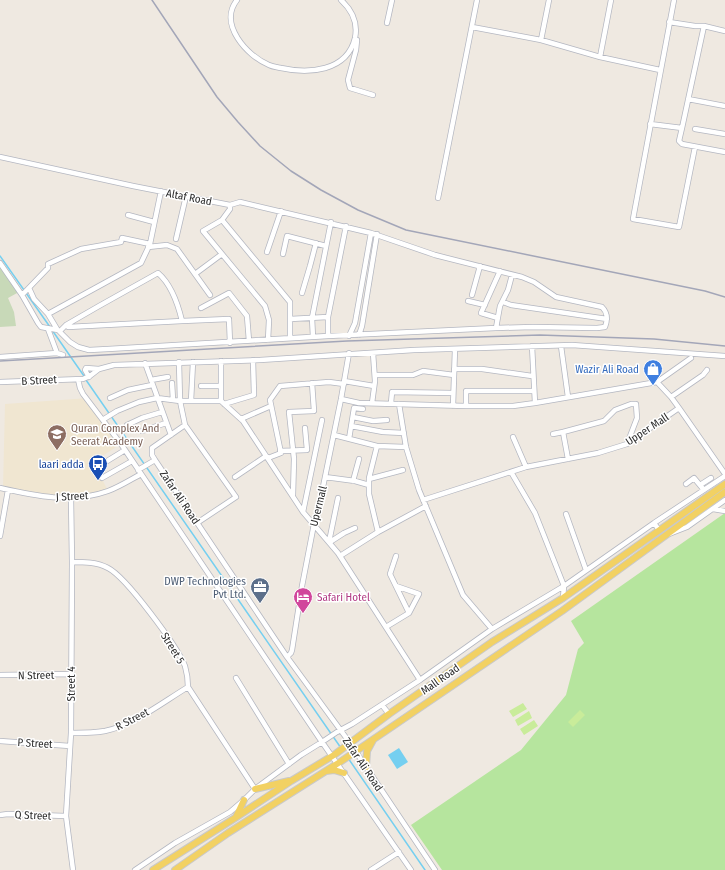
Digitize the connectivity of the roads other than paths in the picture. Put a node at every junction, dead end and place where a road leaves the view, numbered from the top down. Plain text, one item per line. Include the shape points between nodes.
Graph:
1 (237, 0) edge
2 (341, 0) edge
3 (392, 0) edge
4 (478, 0) edge
5 (549, 0) edge
6 (610, 0) edge
7 (674, 0) edge
8 (669, 22) junction
9 (387, 23) dead end
10 (704, 26) junction
11 (472, 27) junction
12 (356, 31) junction
13 (725, 31) edge
14 (541, 40) junction
15 (600, 57) junction
16 (660, 70) junction
17 (374, 95) dead end
18 (688, 99) junction
19 (725, 106) edge
20 (650, 124) junction
21 (682, 128) junction
22 (695, 129) dead end
23 (725, 134) edge
24 (695, 147) junction
25 (725, 152) edge
26 (0, 157) edge
27 (161, 191) junction
28 (186, 196) junction
29 (438, 198) dead end
30 (230, 205) junction
31 (281, 211) junction
32 (128, 215) dead end
33 (222, 220) junction
34 (154, 222) junction
35 (331, 222) junction
36 (346, 226) junction
37 (371, 233) junction
38 (377, 234) junction
39 (176, 239) dead end
40 (316, 243) junction
41 (149, 245) junction
42 (326, 246) junction
43 (267, 252) dead end
44 (222, 254) junction
45 (283, 254) dead end
46 (0, 263) edge
47 (480, 266) junction
48 (500, 271) junction
49 (195, 274) junction
50 (512, 274) junction
51 (25, 291) junction
52 (302, 293) dead end
53 (210, 295) dead end
54 (472, 295) dead end
55 (468, 301) dead end
56 (503, 302) junction
57 (485, 305) junction
58 (201, 308) dead end
59 (48, 314) junction
60 (328, 317) junction
61 (312, 318) junction
62 (498, 318) junction
63 (290, 319) junction
64 (607, 319) junction
65 (182, 321) junction
66 (66, 325) junction
67 (496, 328) junction
68 (54, 330) junction
69 (359, 335) junction
70 (328, 336) junction
71 (349, 336) junction
72 (314, 337) junction
73 (290, 338) junction
74 (268, 340) junction
75 (249, 341) junction
76 (230, 343) junction
77 (532, 346) junction
78 (561, 346) junction
79 (455, 348) junction
80 (57, 353) junction
81 (373, 353) junction
82 (349, 354) junction
83 (63, 355) dead end
84 (0, 356) edge
85 (725, 356) edge
86 (691, 358) dead end
87 (254, 360) junction
88 (221, 361) junction
89 (179, 362) junction
90 (193, 362) junction
91 (145, 363) junction
92 (99, 369) junction
93 (454, 369) junction
94 (707, 370) dead end
95 (375, 375) junction
96 (454, 375) junction
97 (532, 376) junction
98 (168, 377) dead end
99 (85, 378) junction
100 (0, 382) edge
101 (151, 382) junction
102 (657, 382) junction
103 (172, 383) dead end
104 (312, 383) junction
105 (344, 383) junction
106 (201, 386) dead end
107 (221, 386) junction
108 (374, 386) junction
109 (534, 391) junction
110 (453, 393) junction
111 (568, 397) junction
112 (671, 397) junction
113 (110, 398) dead end
114 (157, 398) junction
115 (341, 399) junction
116 (173, 400) junction
117 (180, 401) junction
118 (191, 401) junction
119 (222, 403) junction
120 (372, 403) junction
121 (391, 403) junction
122 (534, 403) junction
123 (399, 404) junction
124 (271, 406) junction
125 (453, 406) junction
126 (466, 406) junction
127 (679, 408) junction
128 (363, 409) dead end
129 (162, 412) junction
130 (353, 417) junction
131 (104, 419) junction
132 (241, 419) junction
133 (322, 420) dead end
134 (387, 420) dead end
135 (166, 423) junction
136 (185, 425) junction
137 (127, 426) dead end
138 (351, 426) junction
139 (305, 428) dead end
140 (142, 431) dead end
141 (563, 432) junction
142 (404, 433) junction
143 (553, 434) dead end
144 (170, 435) junction
145 (334, 435) junction
146 (513, 437) dead end
147 (349, 439) junction
148 (627, 444) junction
149 (376, 446) junction
150 (406, 447) junction
151 (125, 450) junction
152 (292, 450) junction
153 (280, 451) junction
154 (267, 457) junction
155 (359, 459) dead end
156 (568, 459) junction
157 (132, 461) junction
158 (153, 461) junction
159 (99, 466) dead end
160 (526, 467) junction
161 (403, 470) dead end
162 (140, 472) junction
163 (511, 472) junction
164 (725, 475) edge
165 (235, 477) dead end
166 (325, 477) junction
167 (102, 478) dead end
168 (711, 478) dead end
169 (369, 479) junction
170 (353, 481) junction
171 (686, 484) dead end
172 (725, 484) edge
173 (369, 485) junction
174 (700, 485) junction
175 (0, 488) edge
176 (8, 490) junction
177 (704, 490) junction
178 (725, 492) edge
179 (292, 496) junction
180 (71, 498) junction
181 (338, 498) dead end
182 (423, 500) junction
183 (725, 500) edge
184 (702, 504) junction
185 (426, 506) junction
186 (713, 509) junction
187 (725, 511) edge
188 (303, 512) junction
189 (566, 514) dead end
190 (197, 523) junction
191 (654, 523) junction
192 (314, 524) junction
193 (355, 528) dead end
194 (659, 530) junction
195 (378, 532) junction
196 (668, 534) junction
197 (0, 536) edge
198 (329, 541) junction
199 (340, 556) junction
200 (396, 556) dead end
201 (72, 562) junction
202 (586, 570) junction
203 (396, 586) junction
204 (564, 586) junction
205 (574, 590) junction
206 (563, 598) junction
207 (409, 613) junction
208 (386, 627) junction
209 (492, 629) junction
210 (287, 657) junction
211 (71, 674) junction
212 (0, 675) edge
213 (236, 678) dead end
214 (420, 680) junction
215 (188, 687) junction
216 (382, 705) junction
217 (389, 714) junction
218 (338, 731) junction
219 (71, 733) junction
220 (374, 739) junction
221 (0, 741) edge
222 (323, 741) junction
223 (347, 745) junction
224 (70, 746) junction
225 (353, 752) junction
226 (333, 756) junction
227 (339, 763) junction
228 (289, 764) junction
229 (366, 767) junction
230 (326, 771) junction
231 (344, 773) junction
232 (292, 781) junction
233 (255, 788) junction
234 (244, 800) junction
235 (0, 815) edge
236 (66, 816) junction
237 (235, 818) junction
238 (400, 852) junction
239 (73, 870) edge
240 (135, 870) edge
241 (153, 870) edge
242 (176, 870) edge
243 (371, 870) edge
244 (411, 870) edge
245 (435, 870) edge

1 - 12 street via 231,15 235,37 252,55 269,65 309,72 336,64 346,56 353,44
2 - 12 street via 354,18
3 - 9 street
4 - 11 street
5 - 14 street
6 - 15 street
7 - 8 street
8 - 10 street
8 - 16 street
10 - 13 street
10 - 18 street
11 - 14 street
11 - 29 street
12 - 17 street via 356,50 348,85 350,88
14 - 15 street
15 - 16 street
16 - 20 street
18 - 19 street
18 - 21 street
20 - 21 street
20 - 24 street via 633,219 679,227
21 - 24 street via 680,143
22 - 23 street
24 - 25 street
26 - 27 street, Altaf Road
27 - 28 street, Altaf Road
27 - 34 street
28 - 30 street, Altaf Road
28 - 39 street
30 - 31 street, Altaf Road via 240,202
30 - 33 street
31 - 35 street, Altaf Road
31 - 43 street
32 - 34 street
33 - 44 street via 203,231
33 - 63 street via 290,302
34 - 41 street
35 - 36 street, Altaf Road
35 - 42 street
36 - 37 street, Altaf Road
36 - 60 street
37 - 38 street, Altaf Road
37 - 71 street
38 - 47 street, Altaf Road via 435,255
38 - 69 street
40 - 42 street
40 - 45 street via 287,236
40 - 52 street
41 - 49 street via 166,245 177,249
41 - 51 street via 122,238 121,242 81,249 48,264 48,268
41 - 59 street via 141,263
42 - 61 street
44 - 49 street
44 - 74 street via 264,306 269,320
46 - 51 street
47 - 48 street, Altaf Road
47 - 54 street
48 - 50 street, Altaf Road
48 - 57 street
49 - 53 street
50 - 56 street
50 - 64 street, Altaf Road via 534,282 556,297 602,307
51 - 59 street
51 - 68 street via 38,323 41,327
55 - 57 street
56 - 62 street
56 - 64 street via 512,306
57 - 62 street via 481,313
58 - 75 street via 229,293 247,316
59 - 68 street
60 - 61 street
60 - 70 street
61 - 63 street
61 - 72 street
62 - 67 street
63 - 73 street
64 - 67 street via 605,327 597,328
65 - 66 street via 104,326
65 - 66 street via 178,304 164,278 158,273
65 - 76 street via 229,319
66 - 68 street
67 - 69 street
68 - 76 street via 74,345 89,350
68 - 80 street
69 - 71 street
70 - 71 street
70 - 72 street
72 - 73 street
73 - 74 street
74 - 75 street
75 - 76 street
77 - 78 street
77 - 79 street
77 - 97 street
78 - 85 street
78 - 111 street
79 - 81 street
79 - 93 street
80 - 83 street
80 - 84 street
81 - 82 street
81 - 95 street
82 - 87 street
82 - 105 street, Upermall
86 - 102 street
87 - 88 street
87 - 119 street via 254,395
88 - 90 street
88 - 107 street
89 - 90 street
89 - 91 street
89 - 117 street
90 - 118 street
91 - 92 street via 114,365
91 - 101 street
92 - 99 street
92 - 99 street via 85,368
93 - 96 street
93 - 97 street via 482,369
94 - 112 street
95 - 96 street via 413,374 423,371
95 - 108 street
96 - 110 street
97 - 109 street
98 - 101 street
99 - 100 street, B Street
99 - 131 street via 80,388
101 - 113 street
101 - 114 street
102 - 111 street
102 - 112 street, Upper Mall
103 - 116 street
104 - 105 street
104 - 124 street via 280,386 270,400
104 - 152 street via 314,411 289,412
105 - 108 street
105 - 115 street, Upermall
106 - 107 street
107 - 119 street
108 - 120 street
109 - 122 street
109 - 126 street via 466,391
110 - 121 street via 392,392
110 - 125 street
111 - 122 street
112 - 127 street, Upper Mall
114 - 116 street
114 - 129 street
114 - 131 street via 139,402
115 - 120 street
115 - 145 street, Upermall
116 - 117 street
117 - 118 street
117 - 136 street
118 - 119 street
119 - 132 street
120 - 121 street
121 - 123 street
122 - 126 street via 513,406
123 - 125 street
123 - 142 street
124 - 132 street
124 - 153 street
125 - 126 street
127 - 148 street, Upper Mall
127 - 164 street
128 - 130 street via 354,408
129 - 135 street
129 - 137 street
130 - 134 street
130 - 138 street
131 - 151 street
132 - 154 street
133 - 188 street
135 - 140 street
135 - 144 street
136 - 144 street
136 - 190 street via 236,497
138 - 142 street
138 - 147 street
139 - 152 street via 307,450
141 - 143 street
141 - 148 street via 604,422 615,410 635,404 637,418
141 - 156 street
142 - 150 street
144 - 158 street via 152,448
145 - 147 street
145 - 166 street, Upermall
146 - 160 street
147 - 149 street
148 - 156 street, Upper Mall
149 - 150 street
149 - 169 street
150 - 182 street
151 - 157 street
151 - 159 street
152 - 153 street
152 - 179 street
153 - 154 street via 281,453
154 - 165 street
154 - 179 street
155 - 170 street
156 - 160 street, Upper Mall
157 - 162 street
157 - 167 street
158 - 162 street, Zafar Ali Road
158 - 190 street, Zafar Ali Road
160 - 163 street, Upper Mall
161 - 169 street
162 - 180 street, J Street via 108,491
162 - 222 street, Zafar Ali Road
163 - 182 street, Upper Mall
163 - 204 street via 535,513
164 - 177 street
166 - 170 street
166 - 192 street, Upermall
168 - 174 street
169 - 173 street
170 - 173 street
171 - 174 street via 694,478
172 - 184 main road, Mall Road
173 - 195 street
174 - 177 street
175 - 176 street, J Street
176 - 180 street, J Street via 31,495
176 - 197 street
177 - 191 street
178 - 184 main road, Mall Road
179 - 188 street
180 - 201 street, Street 4
181 - 198 street
182 - 185 street
183 - 186 street
184 - 194 main road, Mall Road
184 - 196 main road, Mall Road
185 - 195 street
185 - 209 street via 463,595
186 - 187 street
186 - 196 street via 687,528
188 - 192 street
189 - 202 street
190 - 210 street, Zafar Ali Road
191 - 194 street
191 - 202 street
192 - 198 street
192 - 210 street, Upermall via 292,653
193 - 198 street
194 - 205 main road, Mall Road
195 - 199 street
196 - 220 main road, Mall Road via 562,611
198 - 199 street
199 - 208 street
200 - 203 street via 390,574
201 - 211 street, Street 4
201 - 215 street, Street 5 via 88,562 108,568 129,587 174,646 188,675
202 - 204 street
203 - 207 street
203 - 207 street via 419,594
204 - 205 street
204 - 206 street
204 - 209 street
205 - 206 main road, Mall Road
206 - 217 main road, Mall Road via 492,642
207 - 208 street
208 - 214 street
209 - 214 street
210 - 218 street, Zafar Ali Road
211 - 212 street, N Street
211 - 219 street, Street 4
213 - 228 street
214 - 216 street
215 - 219 street, R Street via 138,718 120,726 106,731
215 - 233 street, Street 5
216 - 217 street
216 - 218 street
217 - 223 main road, Mall Road
218 - 222 street
218 - 223 street, Zafar Ali Road
219 - 224 street, Street 4
220 - 225 main road, Mall Road
220 - 229 main road via 368,751
221 - 224 street, P Street
222 - 226 street, Zafar Ali Road
222 - 228 street
223 - 225 street, Zafar Ali Road
223 - 226 main road, Mall Road
224 - 236 street, Street 4
225 - 227 main road, Mall Road
225 - 229 street, Zafar Ali Road
226 - 227 street, Zafar Ali Road
226 - 232 main road, Mall Road
227 - 230 main road, Mall Road
227 - 231 street, Zafar Ali Road
228 - 233 street
229 - 245 street, Zafar Ali Road
230 - 231 main road
230 - 242 main road, Mall Road
231 - 238 street, Zafar Ali Road
232 - 233 main road
232 - 237 main road, Mall Road
233 - 234 street
234 - 237 main road
234 - 240 street via 230,812 180,840
235 - 236 street, Q Street
236 - 239 street, Street 4
237 - 241 main road, Mall Road
238 - 243 street
238 - 244 street, Zafar Ali Road

